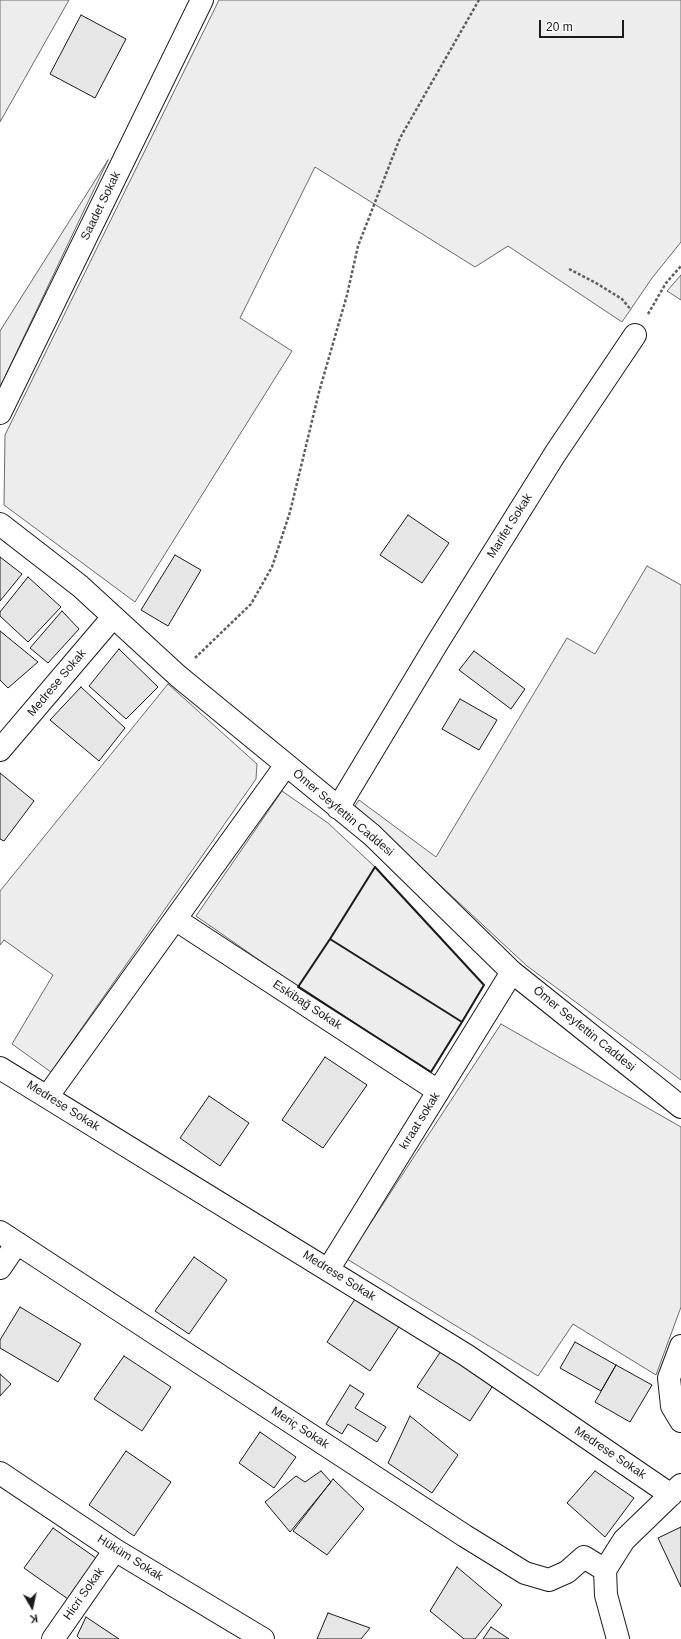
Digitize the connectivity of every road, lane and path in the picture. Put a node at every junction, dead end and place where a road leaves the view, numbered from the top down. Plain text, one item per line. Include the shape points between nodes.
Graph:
1 (202, 0) edge
2 (479, 0) edge
3 (681, 266) edge
4 (569, 269) dead end
5 (635, 335) junction
6 (0, 412) edge
7 (0, 524) edge
8 (113, 617) junction
9 (178, 676) junction
10 (0, 750) edge
11 (286, 765) junction
12 (338, 808) junction
13 (175, 919) junction
14 (512, 972) junction
15 (0, 1068) edge
16 (438, 1091) junction
17 (47, 1097) junction
18 (681, 1107) edge
19 (8, 1238) edge
20 (0, 1268) edge
21 (328, 1270) junction
22 (681, 1346) edge
23 (681, 1421) edge
24 (0, 1473) edge
25 (676, 1490) edge
26 (115, 1550) junction
27 (606, 1570) junction
28 (54, 1639) edge
29 (263, 1639) edge
30 (618, 1639) edge

1 - 6 street, Saadet Sokak
2 - 9 path via 400,138 358,246 290,512 272,567 252,604
3 - 5 path via 666,283
4 - 5 path via 622,299 637,317
5 - 12 street, Marifet Sokak via 547,467
7 - 8 street, Ömer Seyfettin Caddesi via 80,586
8 - 9 street, Ömer Seyfettin Caddesi
8 - 10 street, Medrese Sokak
9 - 11 street, Ömer Seyfettin Caddesi
11 - 12 street, Ömer Seyfettin Caddesi
11 - 13 street
12 - 14 street, Ömer Seyfettin Caddesi via 372,835
13 - 16 street, Eskibağ Sokak
13 - 17 street
14 - 16 street, kıraat sokak
14 - 18 street, Ömer Seyfettin Caddesi
15 - 17 street, Medrese Sokak
16 - 21 street, kıraat sokak
17 - 21 street, Medrese Sokak
19 - 20 street
19 - 27 street, Meriç Sokak via 525,1573 549,1580 567,1572 584,1557
21 - 25 street, Medrese Sokak via 466,1354
22 - 23 street via 669,1378 672,1406
24 - 26 street, Hüküm Sokak
25 - 27 street via 624,1540
26 - 28 street, Hicri Sokak
26 - 29 street, Hüküm Sokak
27 - 30 street via 606,1596

